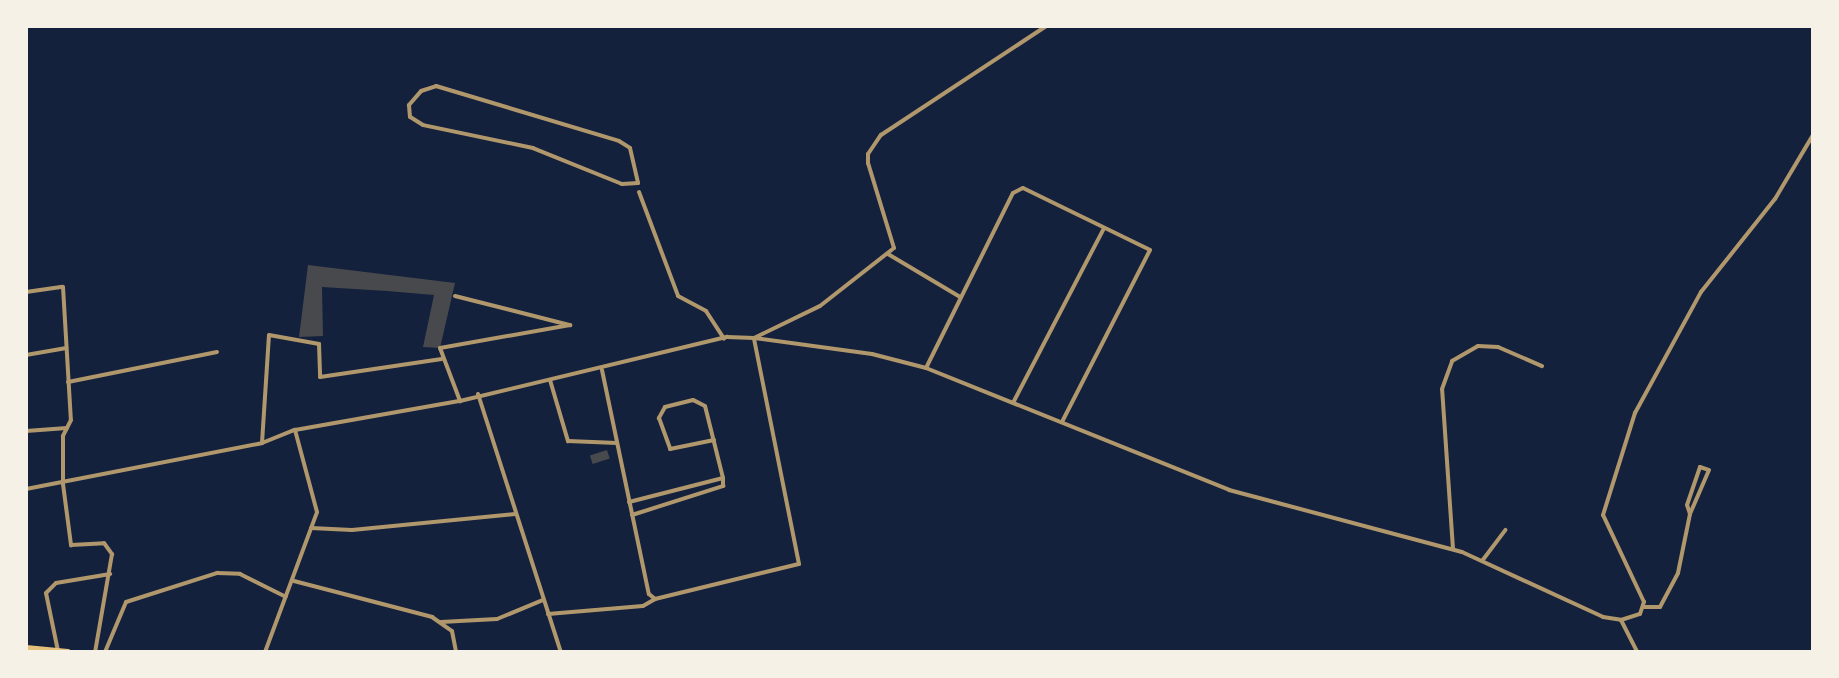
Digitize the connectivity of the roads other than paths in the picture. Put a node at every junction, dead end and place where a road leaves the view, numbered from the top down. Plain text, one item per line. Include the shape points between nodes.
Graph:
1 (1046, 26) edge
2 (1813, 135) edge
3 (638, 183) joint
4 (639, 192) dead end
5 (1103, 230) junction
6 (888, 254) junction
7 (26, 292) edge
8 (455, 296) dead end
9 (960, 297) junction
10 (754, 338) junction
11 (724, 339) junction
12 (66, 348) junction
13 (217, 352) dead end
14 (26, 355) edge
15 (442, 359) junction
16 (1542, 366) dead end
17 (926, 368) junction
18 (602, 370) junction
19 (550, 380) junction
20 (68, 382) junction
21 (478, 394) junction
22 (460, 401) junction
23 (1014, 401) junction
24 (1063, 420) junction
25 (67, 428) junction
26 (295, 430) junction
27 (26, 431) edge
28 (714, 440) junction
29 (262, 443) junction
30 (617, 443) junction
31 (723, 478) junction
32 (63, 484) junction
33 (26, 489) edge
34 (629, 502) junction
35 (515, 514) junction
36 (1690, 514) junction
37 (632, 515) junction
38 (311, 528) junction
39 (1505, 530) dead end
40 (1453, 550) junction
41 (1482, 561) junction
42 (110, 574) junction
43 (294, 581) junction
44 (286, 597) junction
45 (655, 599) junction
46 (543, 600) junction
47 (1644, 607) junction
48 (547, 614) junction
49 (1621, 620) junction
50 (439, 622) junction
51 (26, 648) edge
52 (58, 651) edge
53 (68, 652) edge
54 (95, 652) edge
55 (105, 652) edge
56 (265, 652) edge
57 (456, 652) edge
58 (561, 652) edge
59 (1637, 652) edge

1 - 6 street via 894,124 873,144 868,163 894,241
2 - 47 street via 1775,199 1701,292 1628,430 1603,520
3 - 3 street via 630,148 619,141 436,86 421,91 409,105 410,117 423,125 533,148 622,184
4 - 11 street via 678,296 706,311
5 - 9 street via 1017,189
5 - 23 street
5 - 24 street via 1145,246 1150,255
6 - 9 street
6 - 10 street via 820,306
7 - 12 street via 63,287
8 - 15 street via 570,325 440,348
9 - 17 street
10 - 11 street
10 - 17 street via 872,354
10 - 45 street via 799,564
11 - 18 street
12 - 14 street
12 - 20 street
13 - 20 street
15 - 22 street
15 - 29 street via 320,377 319,344 269,335
16 - 40 street via 1498,347 1464,349 1452,361 1442,389
17 - 23 street
18 - 19 street
18 - 30 street
19 - 21 street
19 - 30 street via 568,441
20 - 25 street
21 - 22 street
21 - 35 street
22 - 26 street
23 - 24 street
24 - 40 street via 1229,490
25 - 27 street
25 - 32 street
26 - 29 street
26 - 38 street via 317,512
28 - 28 street via 701,401 660,412 670,449
28 - 31 street
29 - 32 street
30 - 34 street
31 - 34 street
31 - 37 street via 719,491
32 - 33 street
32 - 42 street via 71,545 106,545 112,554
34 - 37 street
35 - 38 street via 352,530
35 - 46 street
36 - 36 street via 1709,470 1705,465 1688,502
36 - 47 street via 1678,573 1660,607
37 - 45 street
38 - 43 street
39 - 41 street
40 - 41 street
41 - 49 street via 1603,617
42 - 52 street via 56,583 46,593
42 - 54 street
43 - 44 street
43 - 50 street
44 - 55 street via 240,574 217,573 126,602
44 - 56 street
45 - 48 street via 643,606
46 - 48 street
46 - 50 street via 497,619
47 - 49 street
48 - 58 street
49 - 59 street
50 - 57 street via 452,631
51 - 52 main road
52 - 53 main road

